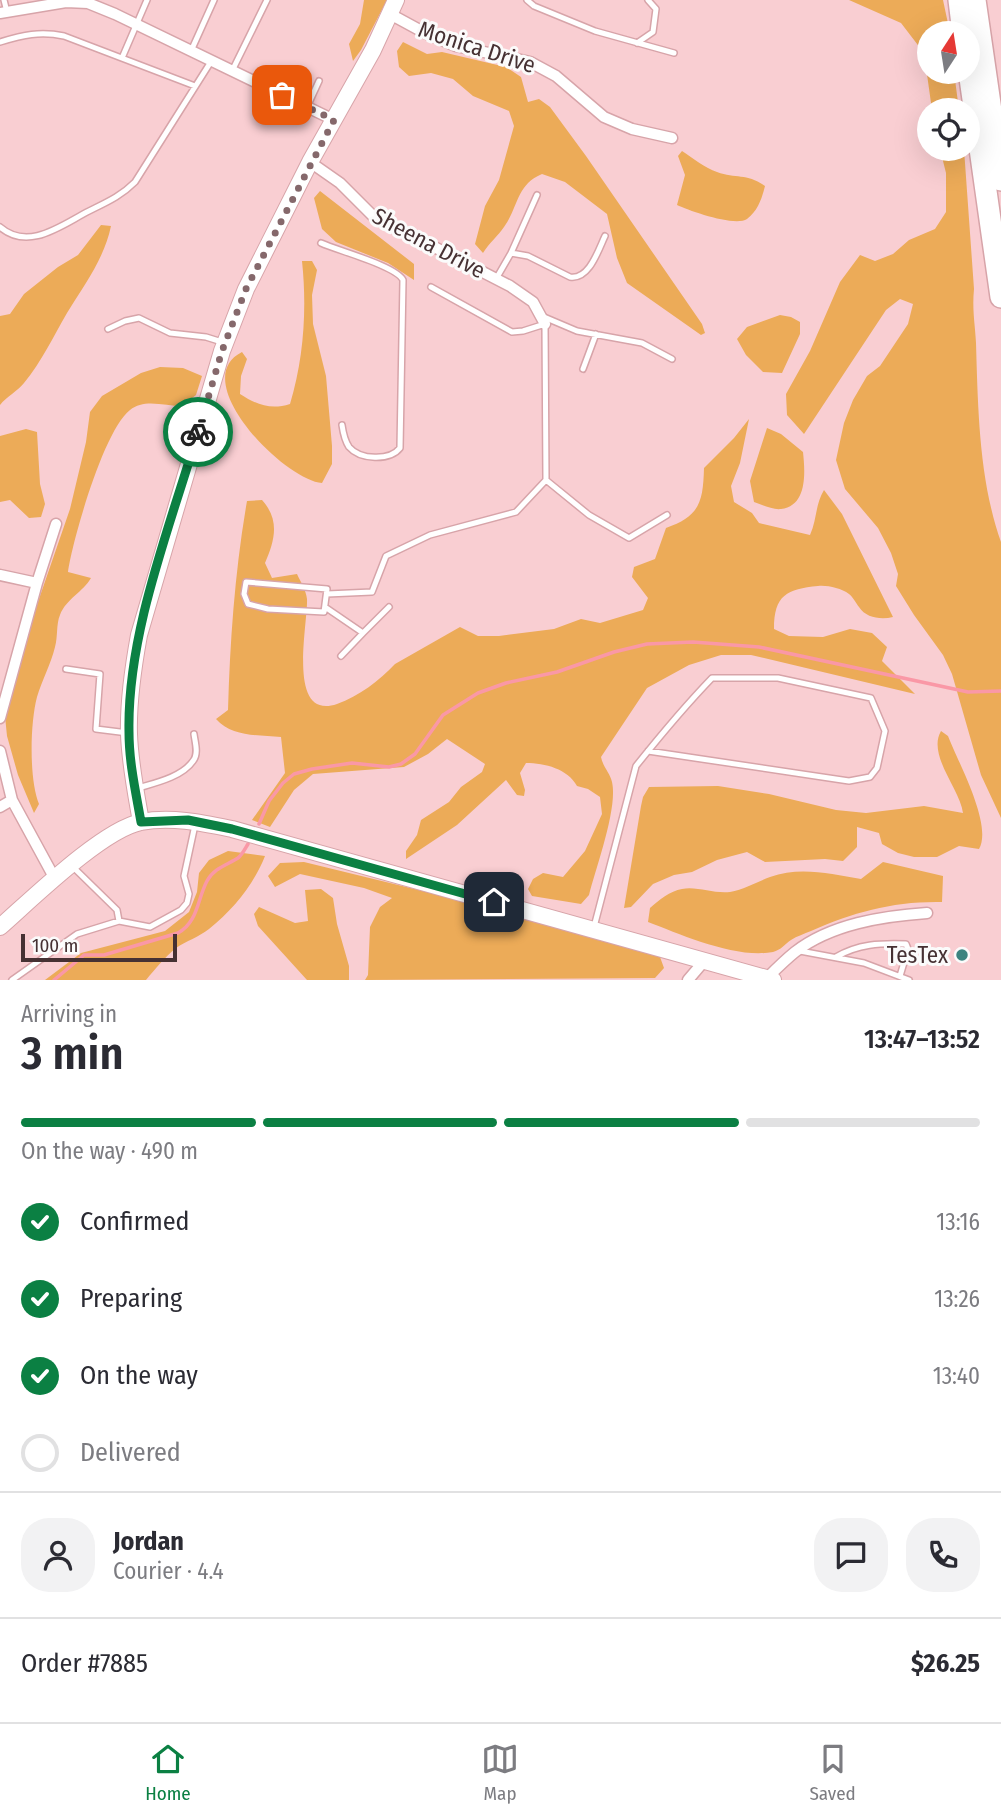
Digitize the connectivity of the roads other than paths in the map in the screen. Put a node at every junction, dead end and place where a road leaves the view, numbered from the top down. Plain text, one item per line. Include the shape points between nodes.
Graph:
1 (4, 0) edge
2 (147, 0) edge
3 (214, 0) edge
4 (267, 0) edge
5 (527, 0) edge
6 (648, 0) edge
7 (959, 0) edge
8 (975, 0) edge
9 (30, 4) edge
10 (393, 7) edge
11 (3, 13) edge
12 (962, 21) edge
13 (138, 25) junction
14 (0, 42) edge
15 (637, 43) junction
16 (191, 51) junction
17 (674, 53) dead end
18 (121, 58) junction
19 (212, 60) junction
20 (232, 71) junction
21 (319, 81) dead end
22 (971, 84) edge
23 (195, 86) junction
24 (307, 107) junction
25 (334, 120) junction
26 (672, 138) dead end
27 (310, 162) junction
28 (1001, 180) edge
29 (537, 195) dead end
30 (0, 227) edge
31 (605, 236) dead end
32 (321, 243) dead end
33 (511, 253) junction
34 (496, 279) junction
35 (431, 288) dead end
36 (1001, 297) edge
37 (543, 320) junction
38 (108, 329) dead end
39 (596, 334) junction
40 (225, 344) junction
41 (672, 359) dead end
42 (583, 369) dead end
43 (342, 425) dead end
44 (546, 480) junction
45 (667, 515) dead end
46 (57, 523) dead end
47 (0, 575) edge
48 (37, 583) junction
49 (327, 594) junction
50 (325, 607) junction
51 (389, 607) dead end
52 (363, 633) junction
53 (341, 656) dead end
54 (66, 668) dead end
55 (0, 718) edge
56 (129, 733) junction
57 (194, 734) dead end
58 (0, 751) edge
59 (648, 751) junction
60 (135, 789) junction
61 (12, 800) junction
62 (0, 807) edge
63 (141, 822) junction
64 (196, 822) junction
65 (72, 866) junction
66 (55, 878) junction
67 (927, 913) dead end
68 (120, 921) junction
69 (0, 927) edge
70 (593, 930) junction
71 (797, 950) junction
72 (836, 957) junction
73 (705, 960) junction
74 (900, 976) junction
75 (770, 979) edge
76 (12, 980) edge
77 (688, 980) edge
78 (909, 980) edge

1 - 11 lane
2 - 13 lane
3 - 16 lane
4 - 20 lane
5 - 15 lane via 561,18
6 - 15 lane via 656,9 653,32
7 - 12 highway
8 - 28 highway
9 - 11 street
9 - 13 street via 88,3
10 - 25 street
10 - 26 street, Monica Drive via 425,33 456,46 530,62 556,76 604,117
13 - 16 street
13 - 18 lane
14 - 18 lane via 44,32
15 - 17 lane
16 - 19 street
18 - 23 lane
19 - 20 street
19 - 23 lane
20 - 24 street
21 - 24 lane
22 - 36 highway
23 - 30 lane via 135,182 121,196 55,231 28,237
24 - 25 street
25 - 27 street
27 - 34 street, Sheena Drive via 340,183 372,215
27 - 40 street via 246,289
29 - 33 lane
31 - 33 lane via 595,258 576,278
32 - 43 lane via 390,268 403,280 400,448 386,457 361,454 349,446
33 - 34 lane
34 - 37 street, Sheena Drive via 533,302
35 - 37 lane via 512,332
37 - 39 lane
37 - 44 lane
38 - 40 lane via 139,318 170,333
39 - 41 lane via 642,343
39 - 42 lane
40 - 56 street via 139,635
44 - 45 lane via 589,515 629,538
44 - 49 lane via 516,512 430,535 386,556 372,592
46 - 48 street
47 - 48 street
48 - 55 street
49 - 50 lane
49 - 50 lane via 327,590 246,582 244,594 248,604 268,609 324,612
50 - 52 lane
51 - 52 lane
52 - 53 lane
54 - 56 lane via 100,674 96,729
56 - 60 street
57 - 60 lane via 194,761 176,774
58 - 61 street
59 - 59 lane via 712,678 778,678 871,698 885,731 877,768 870,777 849,781
59 - 70 lane via 636,766
60 - 63 street
61 - 62 street
61 - 66 street
63 - 64 street
63 - 65 street via 111,836
64 - 68 lane via 184,876 187,903 150,927
64 - 70 street
65 - 66 street
65 - 68 lane via 117,910
66 - 69 street
67 - 71 street via 886,916 842,927
68 - 76 lane via 77,934
70 - 73 street
71 - 72 lane
71 - 75 street
72 - 74 lane
72 - 74 lane via 856,947 906,944
73 - 75 street
73 - 77 street
74 - 78 lane

